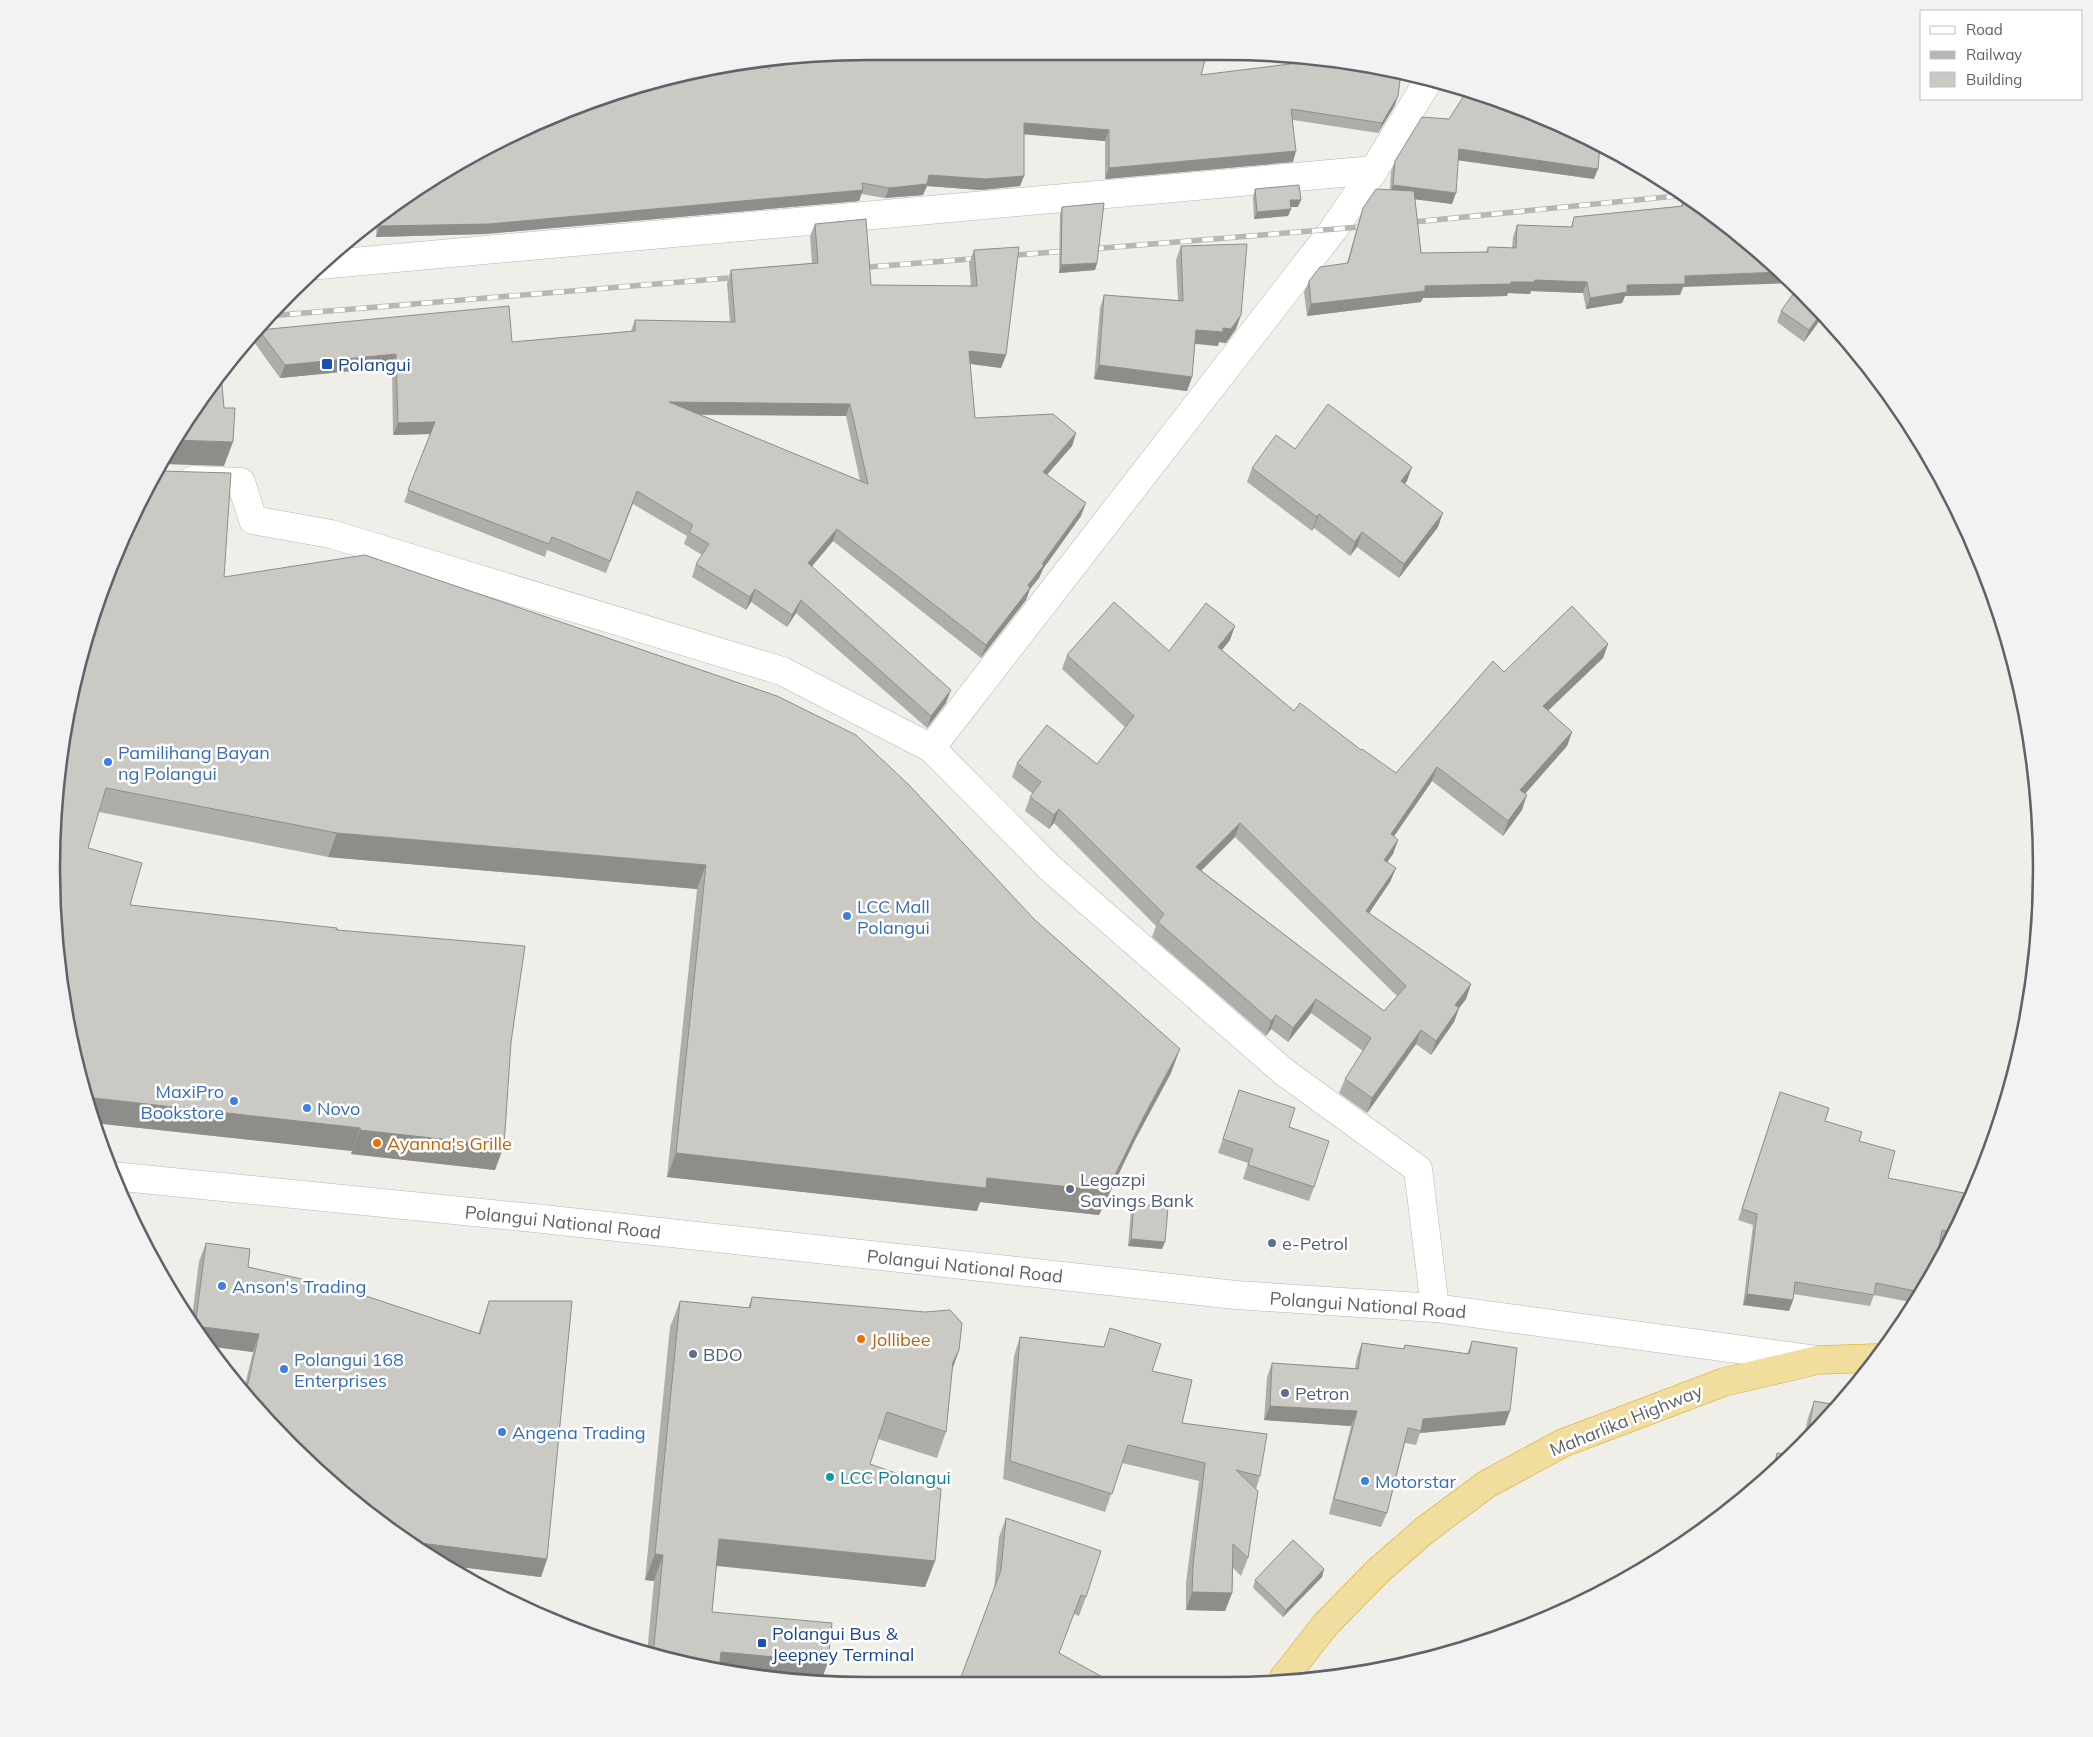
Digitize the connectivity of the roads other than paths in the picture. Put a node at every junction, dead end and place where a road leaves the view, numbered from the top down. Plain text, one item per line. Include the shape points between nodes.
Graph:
1 (1425, 86) edge
2 (1374, 170) junction
3 (332, 264) edge
4 (172, 480) edge
5 (931, 748) junction
6 (122, 1177) edge
7 (1436, 1308) junction
8 (1868, 1358) edge
9 (1818, 1360) junction
10 (1287, 1674) edge

1 - 2 street
2 - 3 street
2 - 5 street via 1333,230
4 - 5 street via 241,482 253,520 331,534 782,671
5 - 7 street via 1050,868 1284,1072 1418,1169
6 - 7 street, Polangui National Road via 543,1219 1236,1295
7 - 9 street, Polangui National Road
8 - 9 highway, Maharlika Highway
9 - 10 highway, Maharlika Highway via 1724,1382 1640,1412 1564,1443 1487,1484 1425,1530 1378,1571 1326,1624

